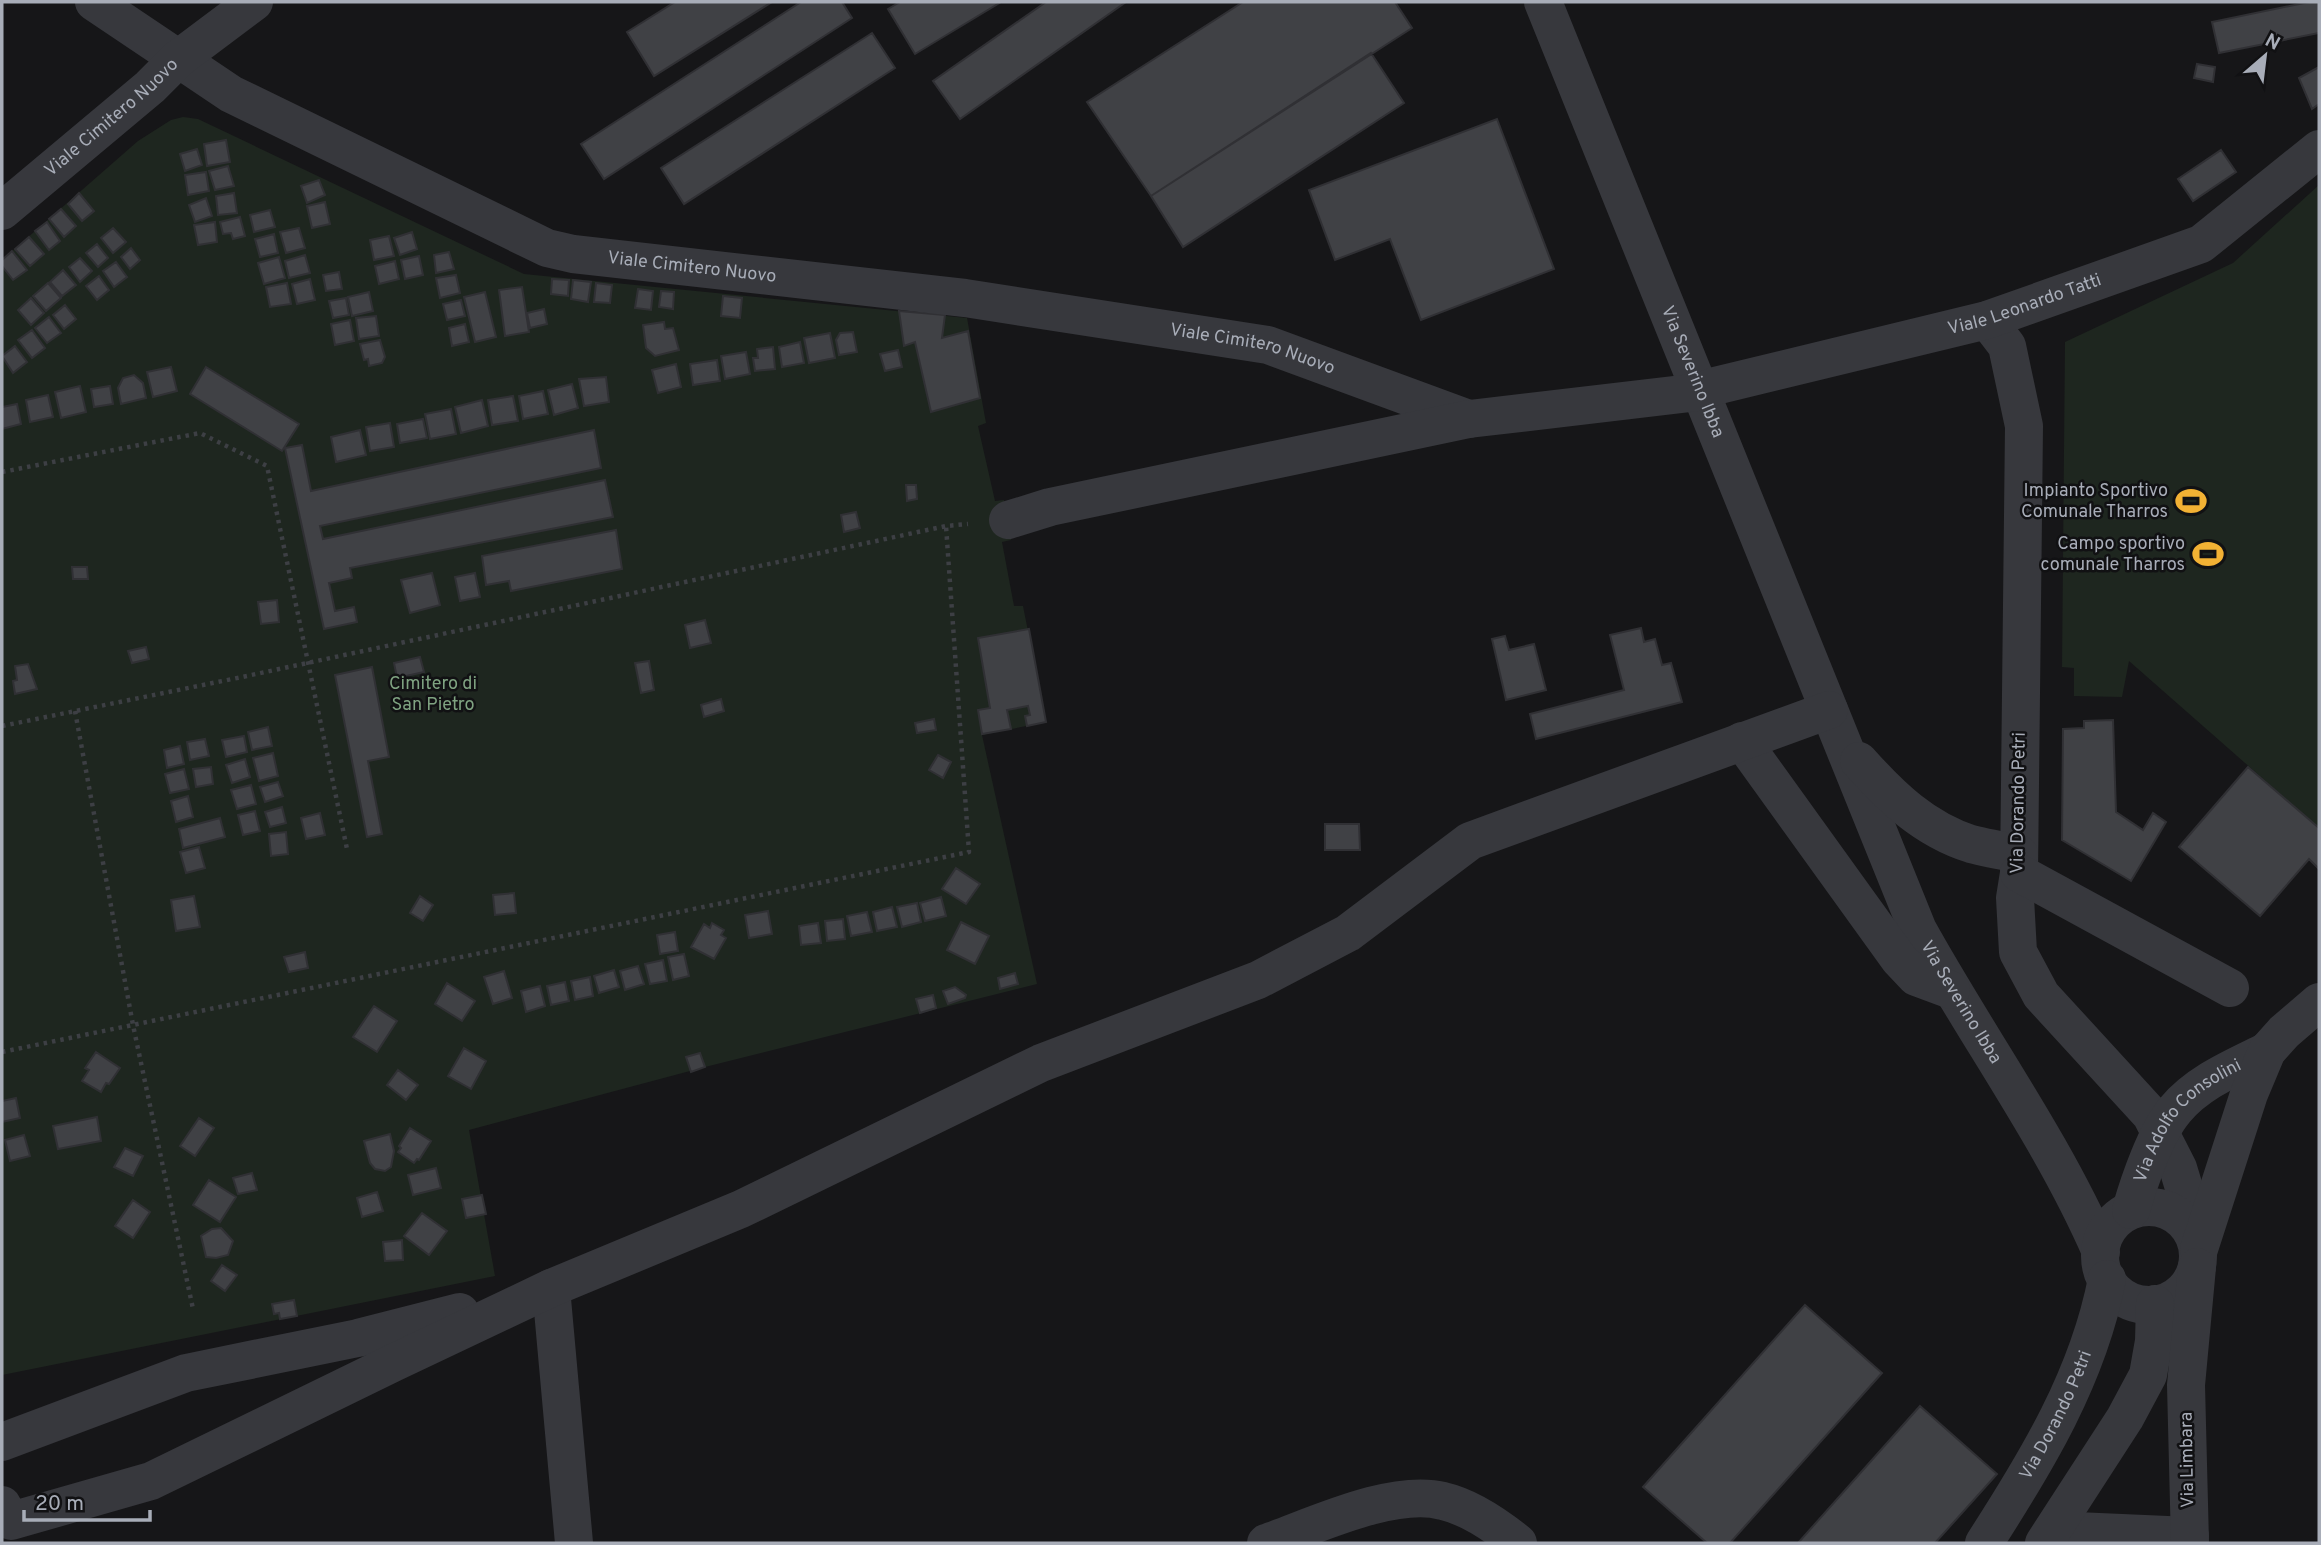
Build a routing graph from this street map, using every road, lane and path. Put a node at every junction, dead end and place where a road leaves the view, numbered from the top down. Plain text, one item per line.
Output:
1 (94, 2) edge
2 (254, 2) edge
3 (1543, 2) edge
4 (178, 59) junction
5 (2319, 149) edge
6 (2, 211) edge
7 (1987, 320) junction
8 (1699, 392) junction
9 (1469, 419) junction
10 (2, 472) edge
11 (1008, 520) joint
12 (946, 526) junction
13 (307, 663) junction
14 (75, 711) junction
15 (2, 726) edge
16 (1835, 726) junction
17 (1742, 741) junction
18 (347, 849) dead end
19 (2019, 863) junction
20 (2230, 988) dead end
21 (1951, 990) junction
22 (2319, 1002) edge
23 (133, 1025) junction
24 (2267, 1051) junction
25 (2, 1052) edge
26 (2160, 1134) junction
27 (2131, 1210) junction
28 (2197, 1252) junction
29 (2104, 1266) junction
30 (551, 1288) junction
31 (2159, 1303) junction
32 (193, 1308) dead end
33 (2186, 1385) junction
34 (2, 1442) edge
35 (2, 1505) edge
36 (2049, 1537) edge
37 (2190, 1540) edge
38 (574, 1543) edge
39 (1266, 1543) edge
40 (1518, 1543) edge
41 (1983, 1543) edge

1 - 4 street
2 - 4 street
3 - 8 street, Via Severino Ibba
4 - 6 street, Viale Cimitero Nuovo
4 - 9 street, Viale Cimitero Nuovo
5 - 7 street, Viale Leonardo Tatti
7 - 8 street, Viale Leonardo Tatti
7 - 19 street, Via Dorando Petri
8 - 9 street, Viale Cimitero Nuovo
8 - 16 street, Via Severino Ibba
9 - 11 street, Viale Cimitero Nuovo
10 - 13 path
11 - 12 path
12 - 13 path
12 - 23 path
13 - 14 path
13 - 18 path
14 - 15 path
14 - 23 path
16 - 17 street
16 - 19 street, Via Severino Ibba
16 - 21 street, Via Severino Ibba
17 - 21 street
17 - 30 street
19 - 20 street, Via Severino Ibba
19 - 26 street, Via Dorando Petri
21 - 29 street, Via Severino Ibba
22 - 24 street, Via Adolfo Consolini
23 - 25 path
23 - 32 path
24 - 26 street, Via Adolfo Consolini
24 - 28 street, Via Adolfo Consolini
26 - 27 street, Via Adolfo Consolini
26 - 28 street, Via Dorando Petri
27 - 28 street
27 - 29 street
28 - 31 street
28 - 33 street, Via Limbara
29 - 31 street
29 - 41 street, Via Dorando Petri
30 - 34 street
30 - 35 street
30 - 38 street
31 - 33 street, Via Limbara
31 - 36 street
33 - 37 street, Via Limbara
36 - 37 street, Via Limbara
39 - 40 street

